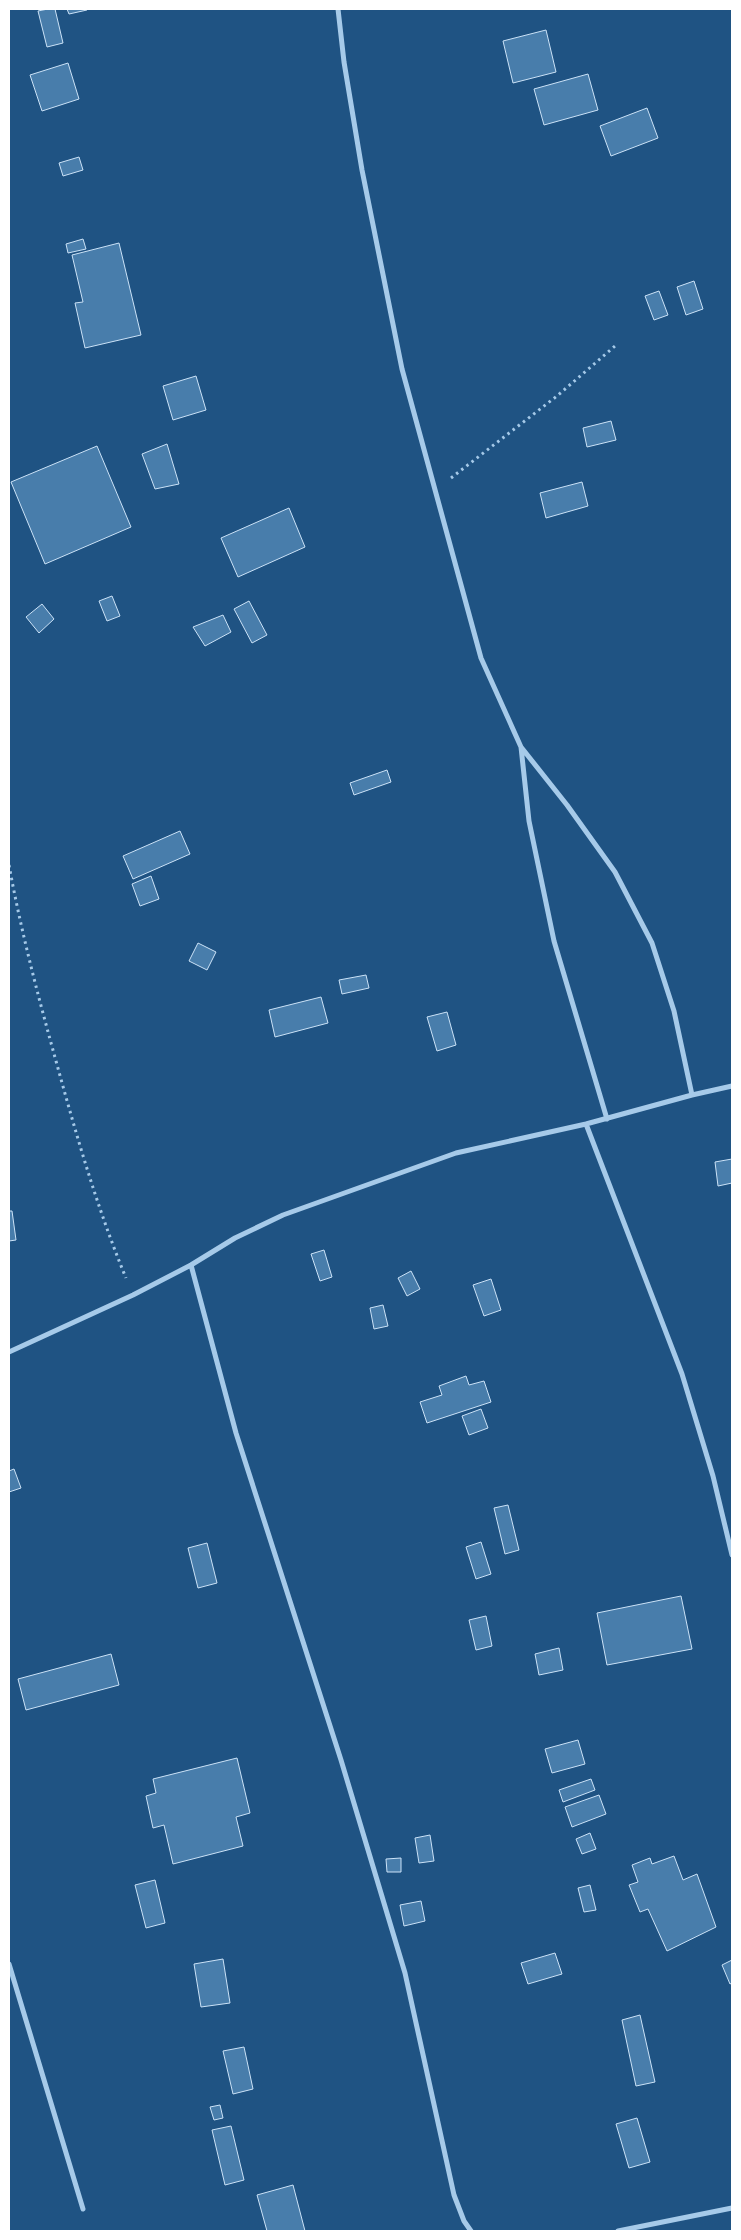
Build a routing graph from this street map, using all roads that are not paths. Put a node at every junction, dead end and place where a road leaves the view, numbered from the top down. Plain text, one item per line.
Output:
1 (338, 9) edge
2 (520, 747) junction
3 (732, 1086) edge
4 (692, 1095) junction
5 (607, 1118) junction
6 (586, 1124) junction
7 (191, 1266) junction
8 (9, 1352) edge
9 (732, 1555) edge
10 (9, 1964) edge
11 (732, 2208) edge
12 (83, 2209) dead end
13 (471, 2231) edge
14 (618, 2231) edge

1 - 2 street
2 - 4 street
2 - 5 street
3 - 4 street
4 - 5 street
5 - 6 street
6 - 7 street
6 - 9 street
7 - 8 street
7 - 13 street
10 - 12 street
11 - 14 street

